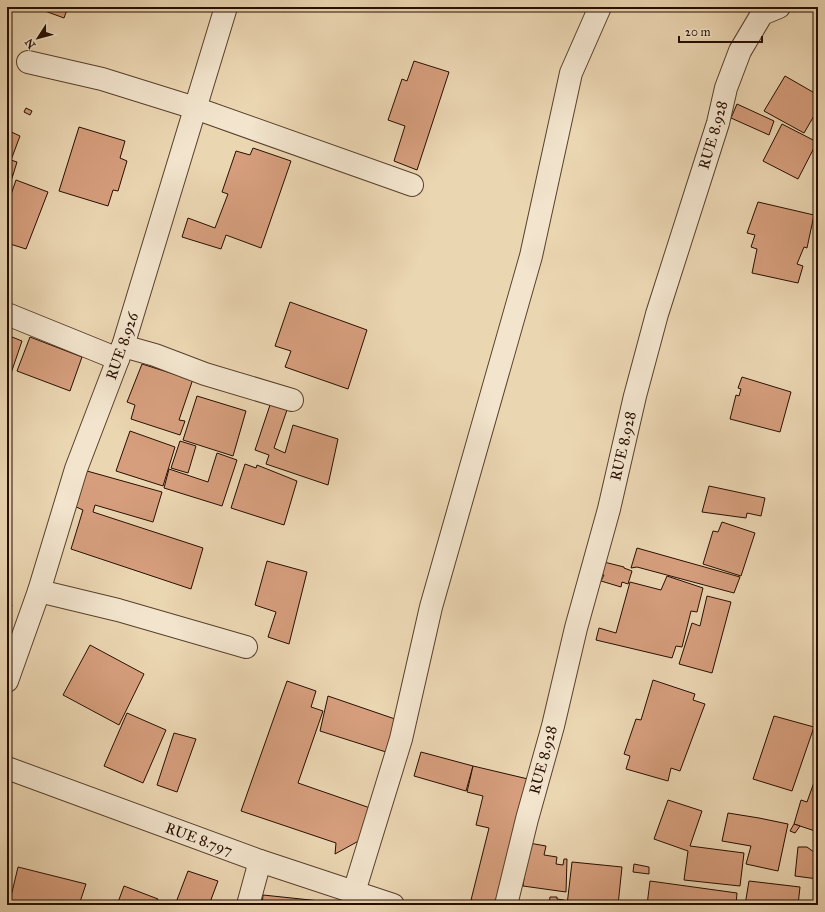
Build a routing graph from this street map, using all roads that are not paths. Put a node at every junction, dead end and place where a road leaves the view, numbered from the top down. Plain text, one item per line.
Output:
1 (226, 7) edge
2 (600, 7) edge
3 (779, 7) edge
4 (28, 62) dead end
5 (196, 108) junction
6 (412, 186) dead end
7 (7, 314) edge
8 (121, 352) junction
9 (292, 400) dead end
10 (39, 591) junction
11 (246, 647) dead end
12 (7, 681) edge
13 (7, 768) edge
14 (260, 861) junction
15 (354, 892) junction
16 (248, 905) edge
17 (393, 905) edge
18 (506, 905) edge

1 - 5 street, RUE 8.926
2 - 15 street
3 - 18 street, RUE 8.928
4 - 5 street
5 - 6 street
5 - 8 street, RUE 8.926
7 - 8 street
8 - 9 street
8 - 10 street, RUE 8.926
10 - 11 street
10 - 12 street, RUE 8.926
13 - 14 street, RUE 8.797
14 - 15 street, RUE 8.797
14 - 16 street
15 - 17 street, RUE 8.797

